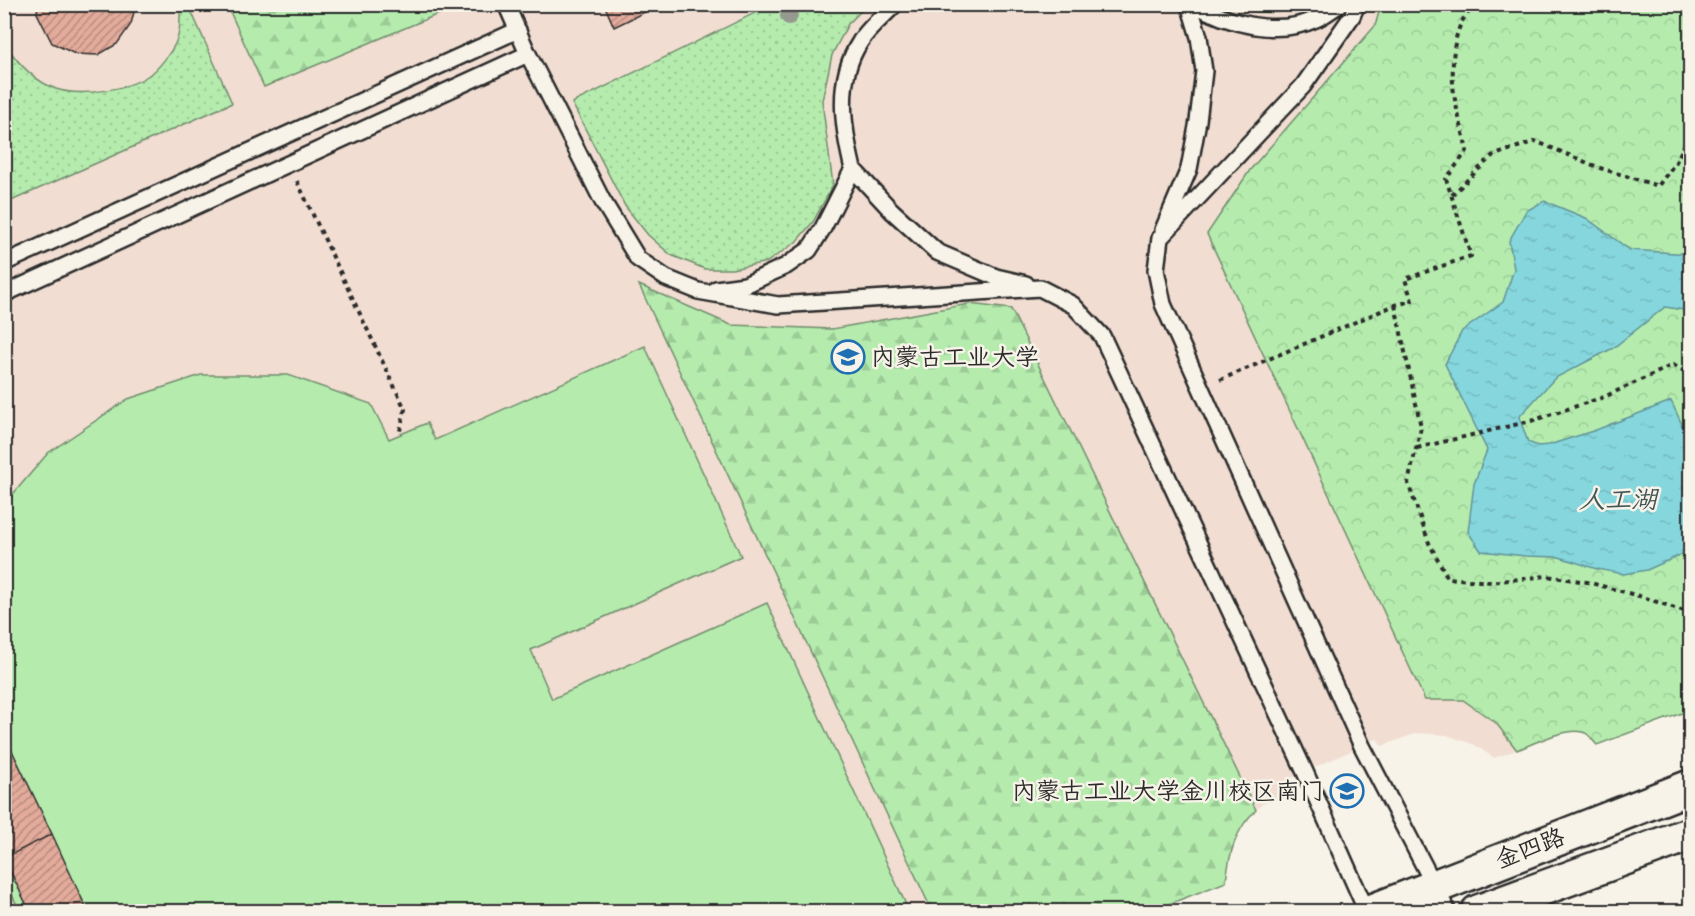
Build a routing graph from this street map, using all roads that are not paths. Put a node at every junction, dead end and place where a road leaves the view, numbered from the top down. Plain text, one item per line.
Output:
1 (506, 4) edge
2 (895, 4) edge
3 (1192, 4) edge
4 (1340, 4) edge
5 (1357, 4) edge
6 (518, 30) junction
7 (528, 54) junction
8 (853, 169) junction
9 (1160, 238) junction
10 (4, 263) edge
11 (1040, 288) junction
12 (698, 291) junction
13 (4, 294) edge
14 (1690, 787) edge
15 (1690, 834) edge
16 (1441, 898) edge
17 (1368, 912) edge
18 (1479, 912) edge

1 - 6 lane
2 - 8 lane
3 - 4 lane
3 - 9 lane
5 - 9 lane
6 - 7 lane
6 - 10 lane
7 - 12 lane
7 - 13 lane
8 - 11 lane
8 - 12 lane
9 - 16 lane
11 - 12 lane
11 - 17 lane
14 - 16 street, 金四路
15 - 18 street, 金四路
16 - 17 street, 金四路

